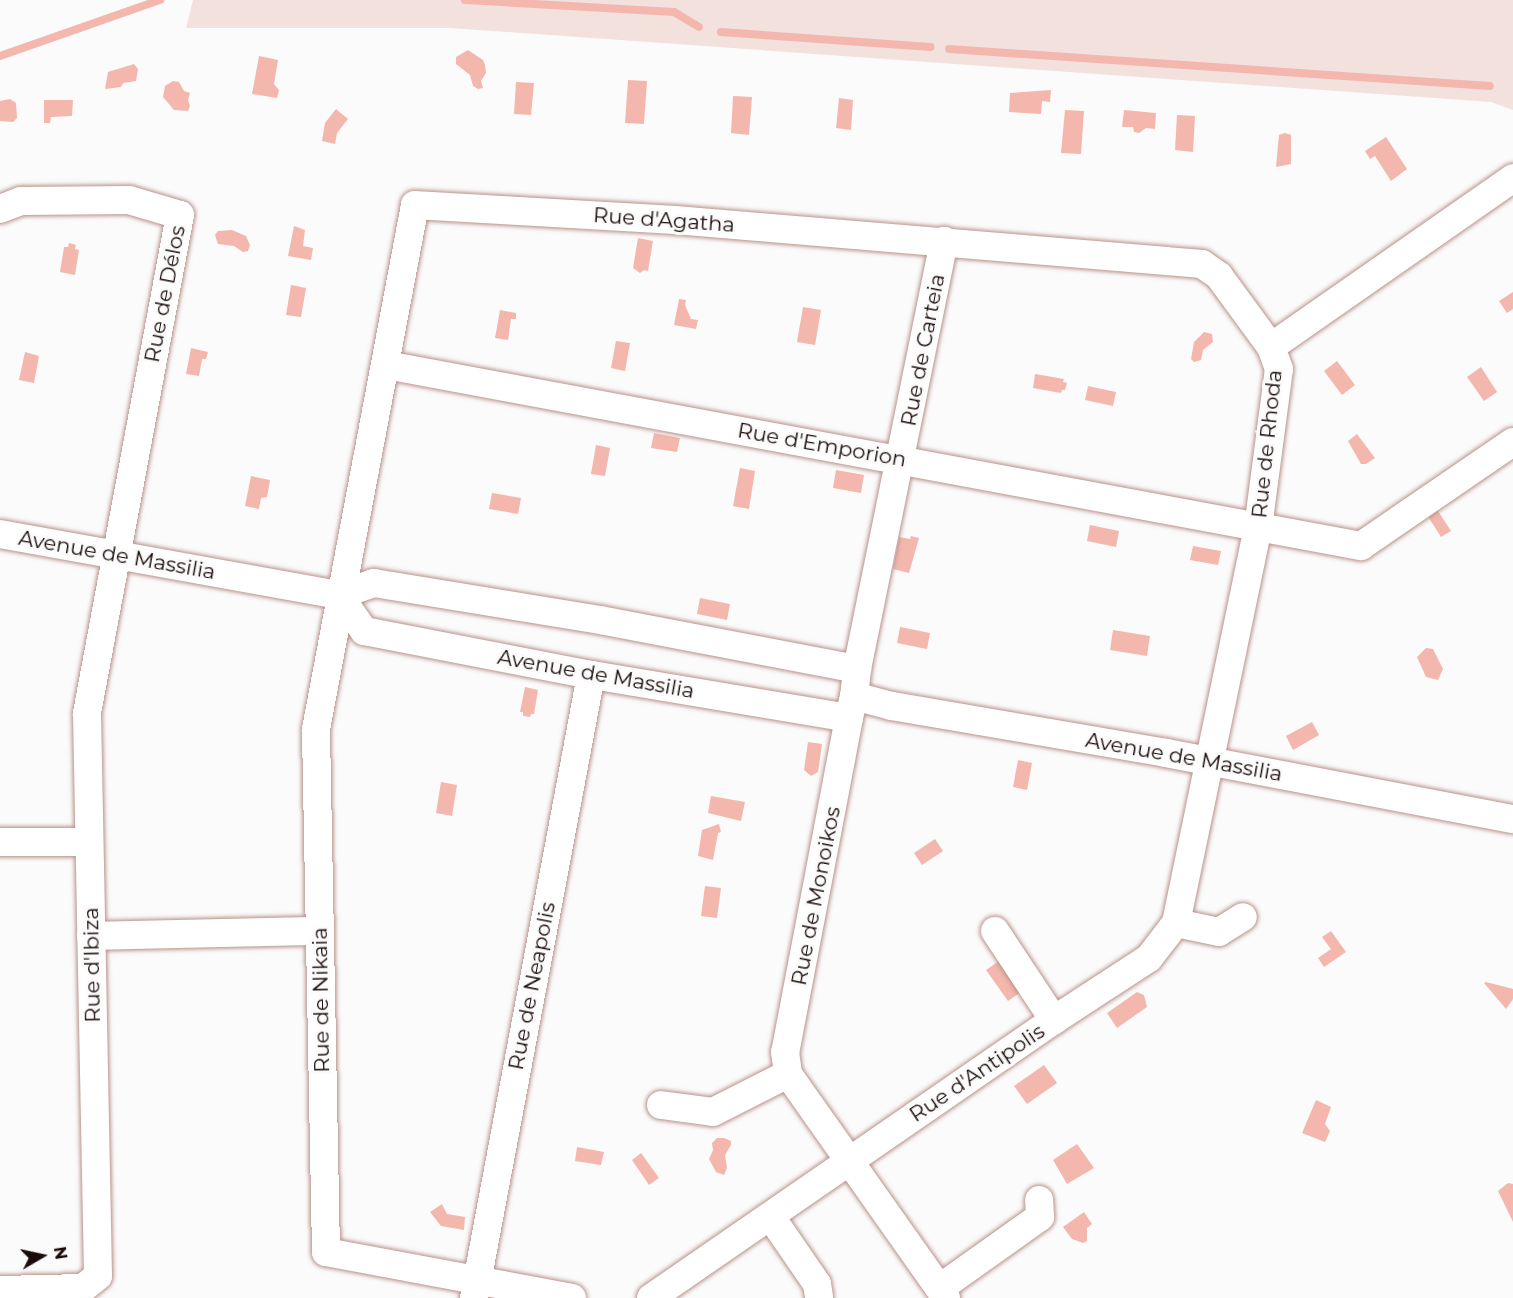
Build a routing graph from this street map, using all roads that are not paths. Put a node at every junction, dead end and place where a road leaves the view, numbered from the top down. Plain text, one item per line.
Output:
1 (1513, 178) edge
2 (0, 209) edge
3 (944, 241) junction
4 (1271, 347) junction
5 (386, 365) junction
6 (1513, 442) edge
7 (902, 459) junction
8 (1258, 528) junction
9 (0, 534) edge
10 (117, 554) junction
11 (339, 596) junction
12 (591, 675) junction
13 (853, 695) junction
14 (1209, 761) junction
15 (1513, 819) edge
16 (0, 842) edge
17 (88, 842) junction
18 (1243, 918) dead end
19 (1176, 922) junction
20 (320, 931) junction
21 (995, 931) dead end
22 (91, 936) junction
23 (1054, 1020) junction
24 (788, 1074) junction
25 (661, 1105) dead end
26 (851, 1159) junction
27 (1039, 1200) dead end
28 (771, 1217) junction
29 (475, 1289) edge
30 (0, 1290) edge
31 (943, 1293) edge
32 (819, 1297) edge
33 (572, 1298) edge
34 (651, 1298) edge

1 - 4 street, Rue de Rhoda
2 - 10 street, Rue de Délos
3 - 4 street, Rue d'Agatha
3 - 5 street, Rue d'Agatha
3 - 7 street, Rue de Carteia
4 - 8 street, Rue de Rhoda
5 - 7 street, Rue d'Emporion
5 - 11 street, Rue d'Agatha
6 - 8 street, Rue d'Emporion
7 - 8 street, Rue d'Emporion
7 - 13 street, Rue de Carteia
8 - 14 street, Rue de Rhoda
9 - 10 street, Avenue de Massilia
10 - 11 street, Avenue de Massilia
10 - 17 street, Rue d'Ibiza
11 - 12 street, Avenue de Massilia
11 - 13 street, Avenue de Massilia
11 - 20 street, Rue de Nikaia
12 - 13 street, Avenue de Massilia
12 - 29 street, Rue de Neapolis
13 - 14 street, Avenue de Massilia
13 - 24 street, Rue de Monoikos
14 - 15 street, Avenue de Massilia
14 - 19 street, Rue d'Antipolis
16 - 17 street
17 - 22 street, Rue d'Ibiza
18 - 19 street
19 - 23 street, Rue d'Antipolis
20 - 22 street
20 - 29 street, Rue de Nikaia
21 - 23 street
22 - 30 street, Rue d'Ibiza
23 - 26 street, Rue d'Antipolis
24 - 25 street
24 - 26 street
26 - 28 street, Rue d'Antipolis
26 - 31 street
27 - 31 street
28 - 32 street
28 - 34 street, Rue d'Antipolis
29 - 33 street

